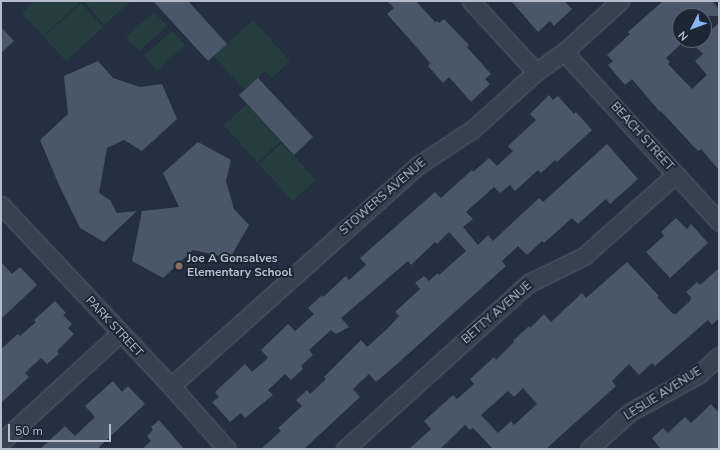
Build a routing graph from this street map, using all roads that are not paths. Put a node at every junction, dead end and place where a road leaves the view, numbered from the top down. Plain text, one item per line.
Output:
1 (471, 1) edge
2 (620, 1) edge
3 (564, 52) junction
4 (536, 72) junction
5 (676, 174) junction
6 (4, 215) edge
7 (719, 222) edge
8 (120, 333) junction
9 (719, 356) edge
10 (171, 386) junction
11 (1, 442) edge
12 (227, 449) edge
13 (345, 449) edge
14 (589, 449) edge

1 - 4 street
2 - 3 street, STOWERS AVENUE
3 - 4 street, STOWERS AVENUE
3 - 5 street, BEACH STREET
4 - 10 street, STOWERS AVENUE
5 - 7 street, BEACH STREET
5 - 13 street, BETTY AVENUE
6 - 8 street, PARK STREET
8 - 10 street, PARK STREET
8 - 11 street
9 - 14 street, LESLIE AVENUE
10 - 12 street, PARK STREET

